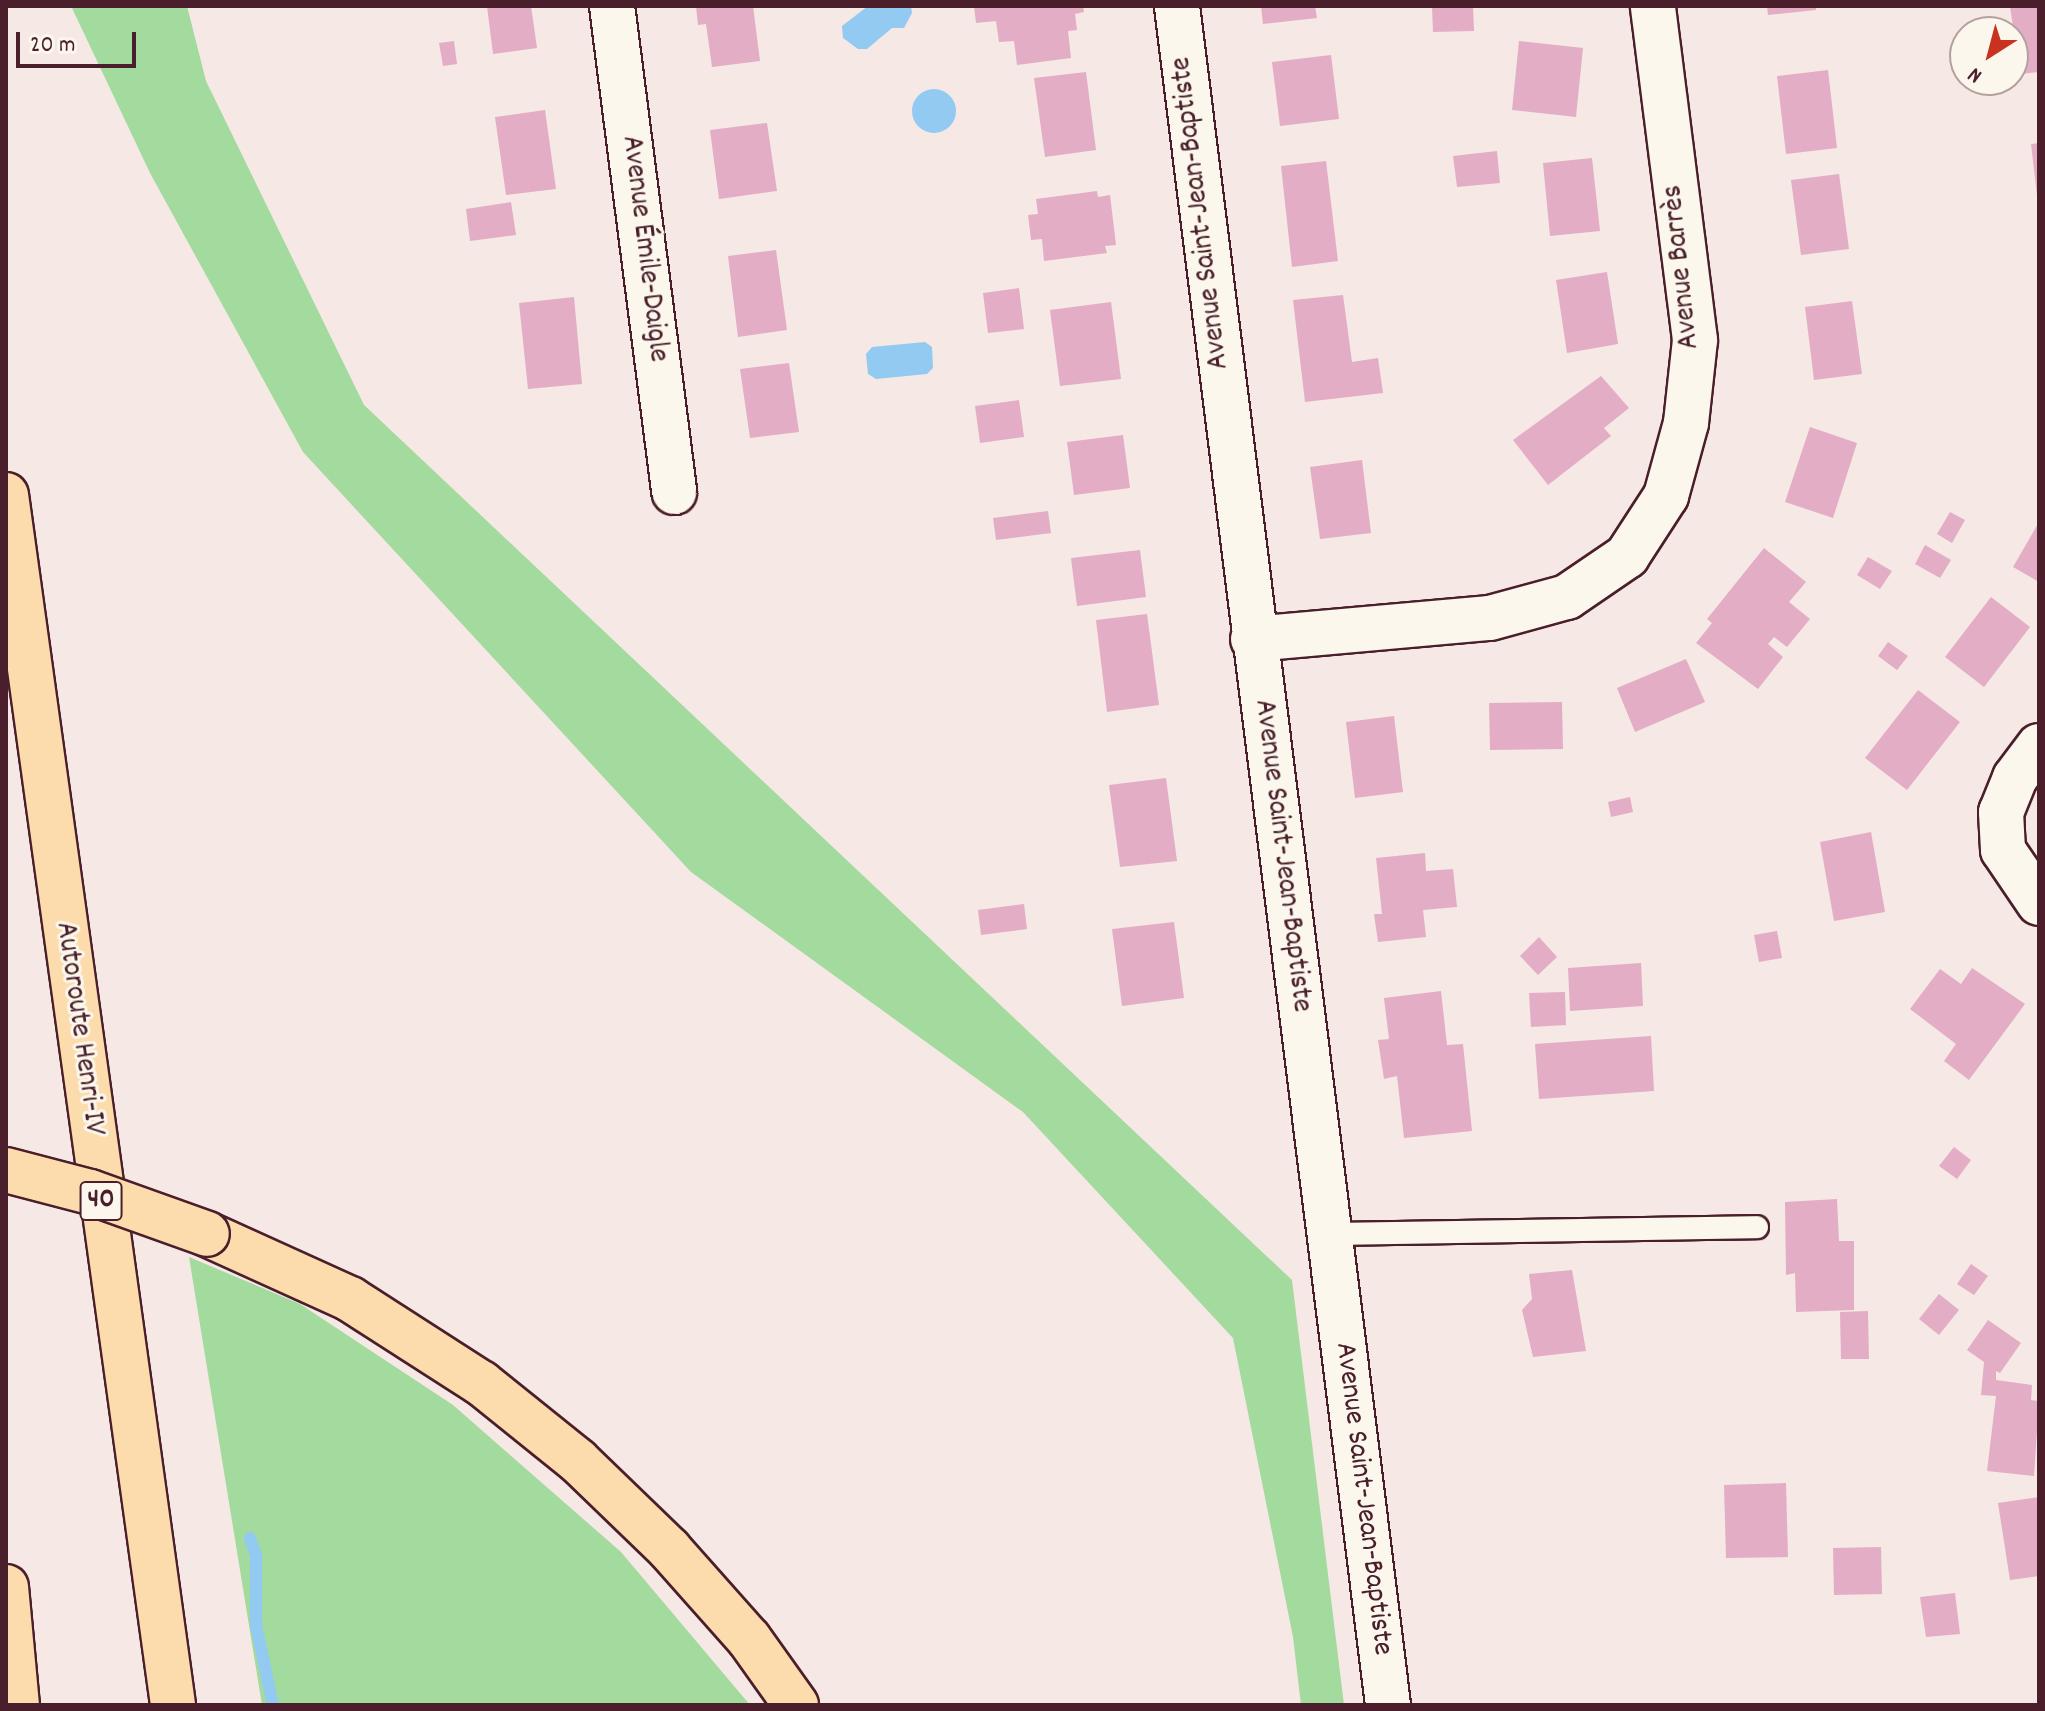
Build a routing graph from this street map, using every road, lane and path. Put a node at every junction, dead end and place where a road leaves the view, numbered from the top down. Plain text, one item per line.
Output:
1 (612, 6) edge
2 (1177, 6) edge
3 (1653, 6) edge
4 (674, 492) dead end
5 (6, 495) edge
6 (1253, 639) junction
7 (2039, 746) edge
8 (2039, 903) edge
9 (6, 1170) edge
10 (1757, 1227) dead end
11 (1328, 1234) junction
12 (6, 1587) edge
13 (163, 1658) junction
14 (17, 1705) edge
15 (167, 1705) edge
16 (173, 1705) edge
17 (796, 1705) edge
18 (1388, 1705) edge

1 - 4 street, Avenue Émile-Daigle
2 - 6 street, Avenue Saint-Jean-Baptiste
3 - 6 street, Avenue Barrès
5 - 13 highway, Autoroute Henri-IV / 40
6 - 11 street, Avenue Saint-Jean-Baptiste
7 - 8 street
9 - 17 highway, bridge
10 - 11 lane
11 - 18 street, Avenue Saint-Jean-Baptiste
12 - 14 highway
13 - 15 highway, 40
13 - 16 highway, Autoroute Henri-IV

